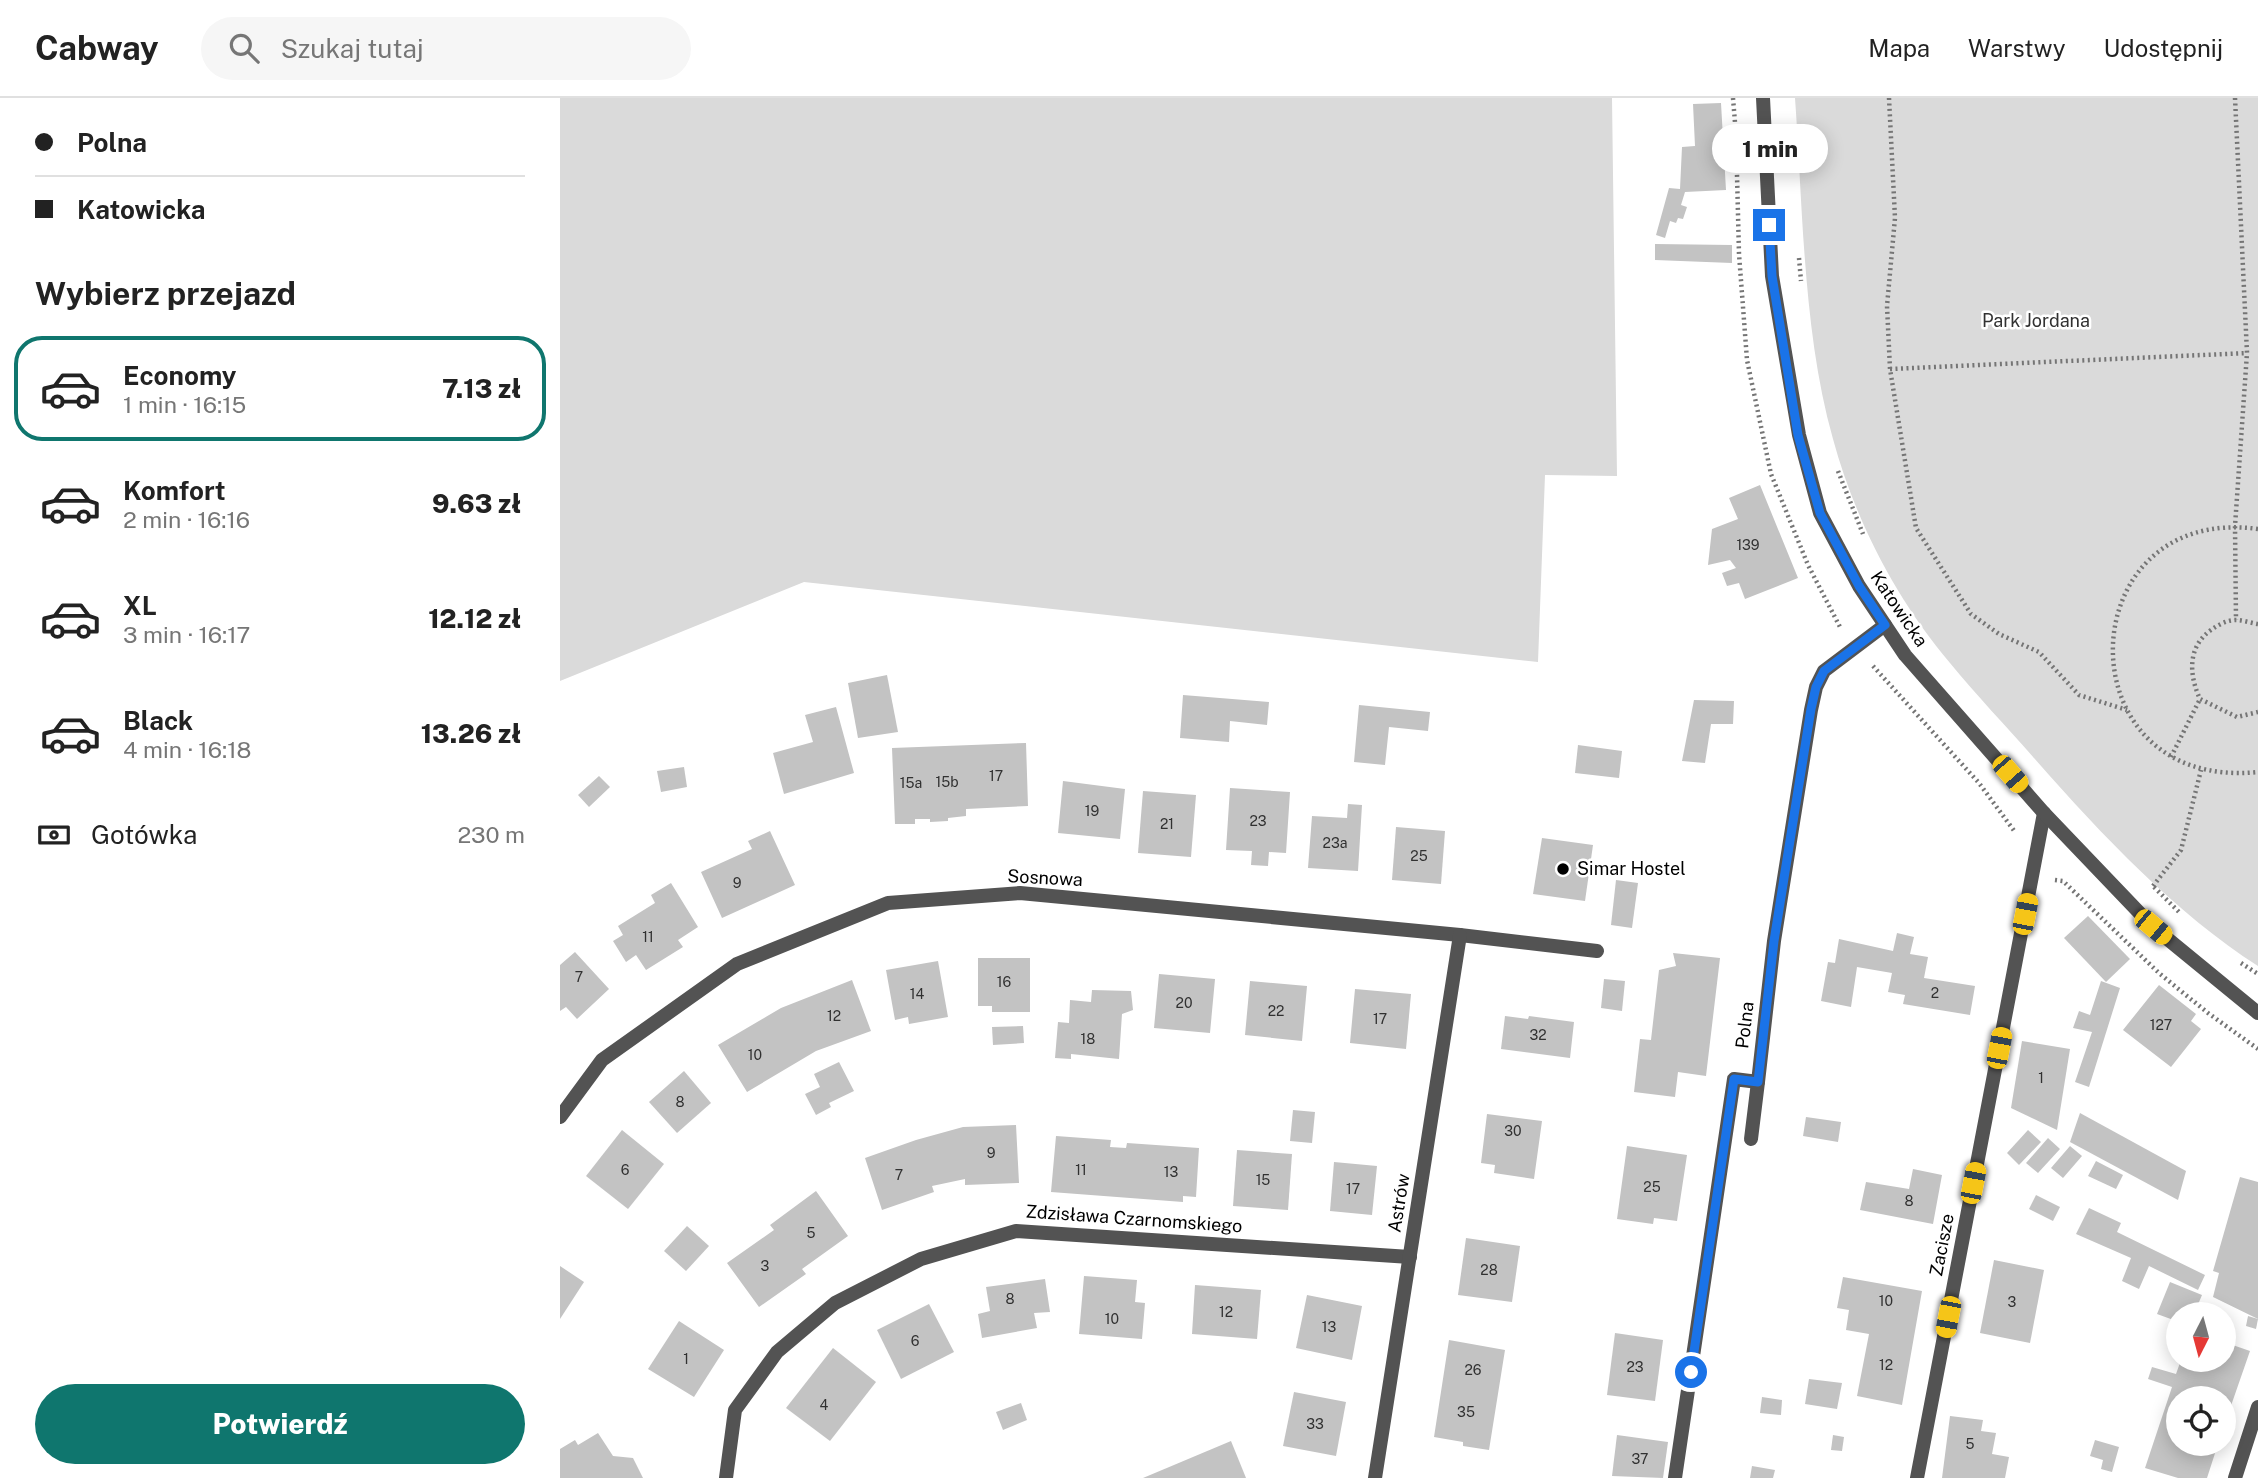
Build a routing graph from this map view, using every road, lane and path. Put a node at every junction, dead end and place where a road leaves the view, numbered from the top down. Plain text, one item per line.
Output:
1 (1763, 98) edge
2 (1889, 98) edge
3 (2235, 98) edge
4 (1799, 250) dead end
5 (1802, 287) dead end
6 (2247, 353) junction
7 (1890, 369) junction
8 (1837, 470) dead end
9 (2235, 526) junction
10 (2258, 529) edge
11 (1868, 543) dead end
12 (2236, 620) junction
13 (2258, 624) edge
14 (1885, 625) junction
15 (2200, 699) junction
16 (2127, 710) junction
17 (2258, 712) edge
18 (2171, 757) junction
19 (2201, 770) junction
20 (2258, 772) edge
21 (2044, 813) junction
22 (2143, 876) dead end
23 (2051, 880) dead end
24 (2153, 886) junction
25 (2185, 917) dead end
26 (1460, 934) junction
27 (1597, 951) dead end
28 (2237, 960) dead end
29 (2258, 974) edge
30 (2258, 1013) edge
31 (2258, 1049) edge
32 (1758, 1082) junction
33 (560, 1117) edge
34 (1751, 1139) dead end
35 (1410, 1257) junction
36 (2258, 1407) edge
37 (726, 1478) edge
38 (1374, 1478) edge
39 (1675, 1478) edge
40 (1917, 1478) edge
41 (2235, 1478) edge

1 - 14 street, Katowicka
2 - 7 path
3 - 6 path
4 - 5 path
6 - 7 path
6 - 9 path
7 - 16 path
8 - 11 path
9 - 10 path
9 - 12 path
9 - 16 path
12 - 13 path
12 - 15 path
14 - 21 street, Katowicka
14 - 32 street, Polna
15 - 17 path
15 - 18 path
16 - 18 path
18 - 19 path
19 - 20 path
19 - 24 path
21 - 30 street, Katowicka
21 - 40 street, Zacisze
22 - 24 path
23 - 31 path
24 - 25 path
26 - 27 street, Sosnowa
26 - 33 street, Sosnowa
26 - 35 street, Astrów
28 - 29 path
32 - 34 street, Polna
32 - 39 street
35 - 37 street, Zdzisława Czarnomskiego
35 - 38 street, Astrów
36 - 41 street

